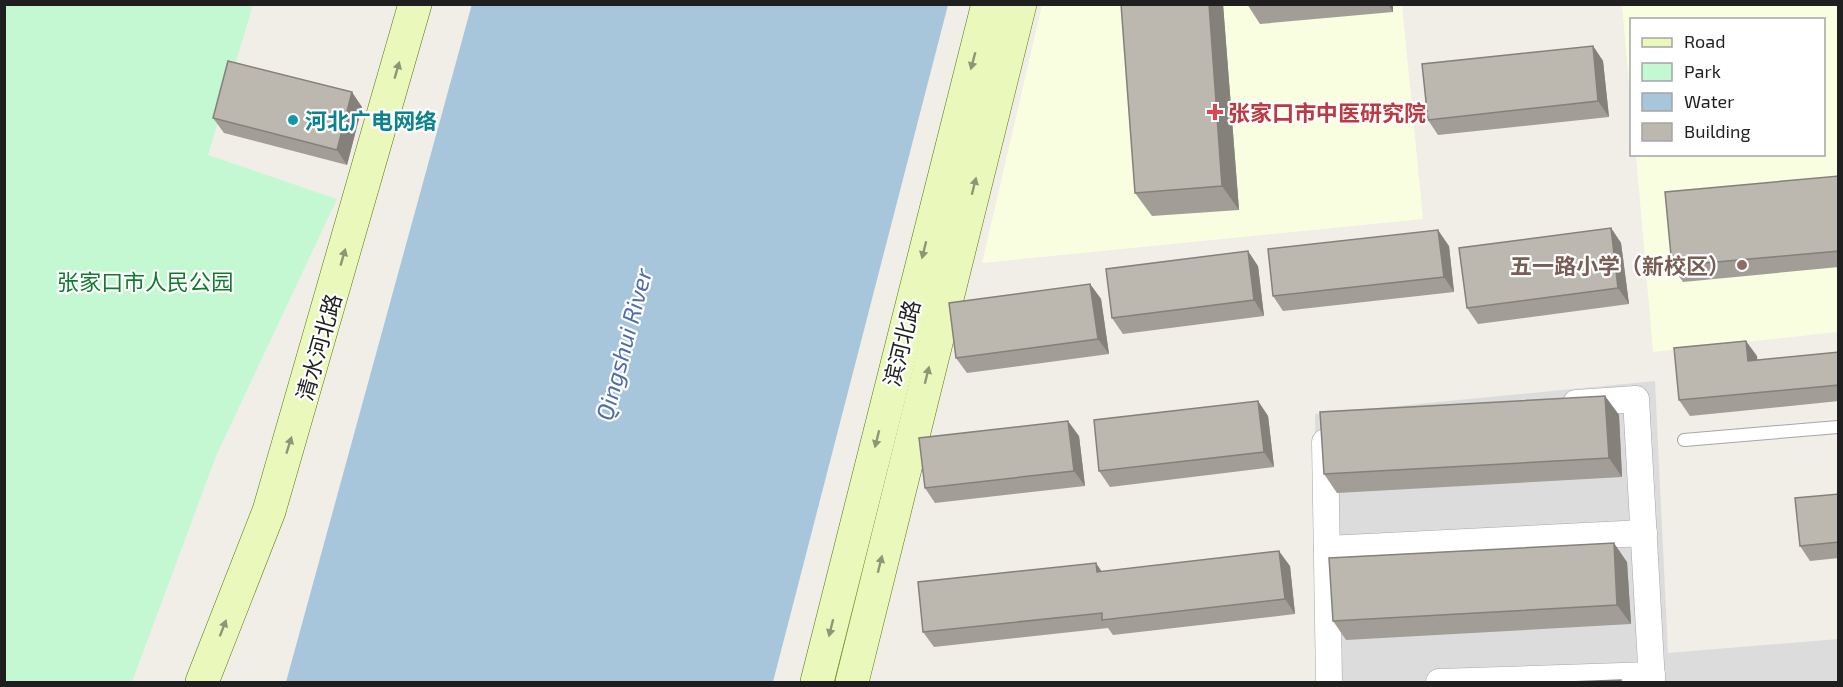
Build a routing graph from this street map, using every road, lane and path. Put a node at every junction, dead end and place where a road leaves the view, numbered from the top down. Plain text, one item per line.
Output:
1 (415, 4) edge
2 (988, 4) edge
3 (1020, 4) edge
4 (1555, 405) edge
5 (1336, 423) edge
6 (1839, 427) edge
7 (1684, 440) dead end
8 (1644, 533) junction
9 (1327, 549) junction
10 (1652, 679) edge
11 (202, 682) edge
12 (817, 682) edge
13 (852, 682) edge
14 (1329, 682) edge
15 (1439, 682) edge

11 -> 1 main road, 清水河北路
2 -> 12 main road, 滨河北路
13 -> 3 main road, 滨河北路
4 - 8 street
5 - 9 street
6 - 7 lane
8 - 9 street
8 - 10 street
9 - 14 street
10 - 15 street

